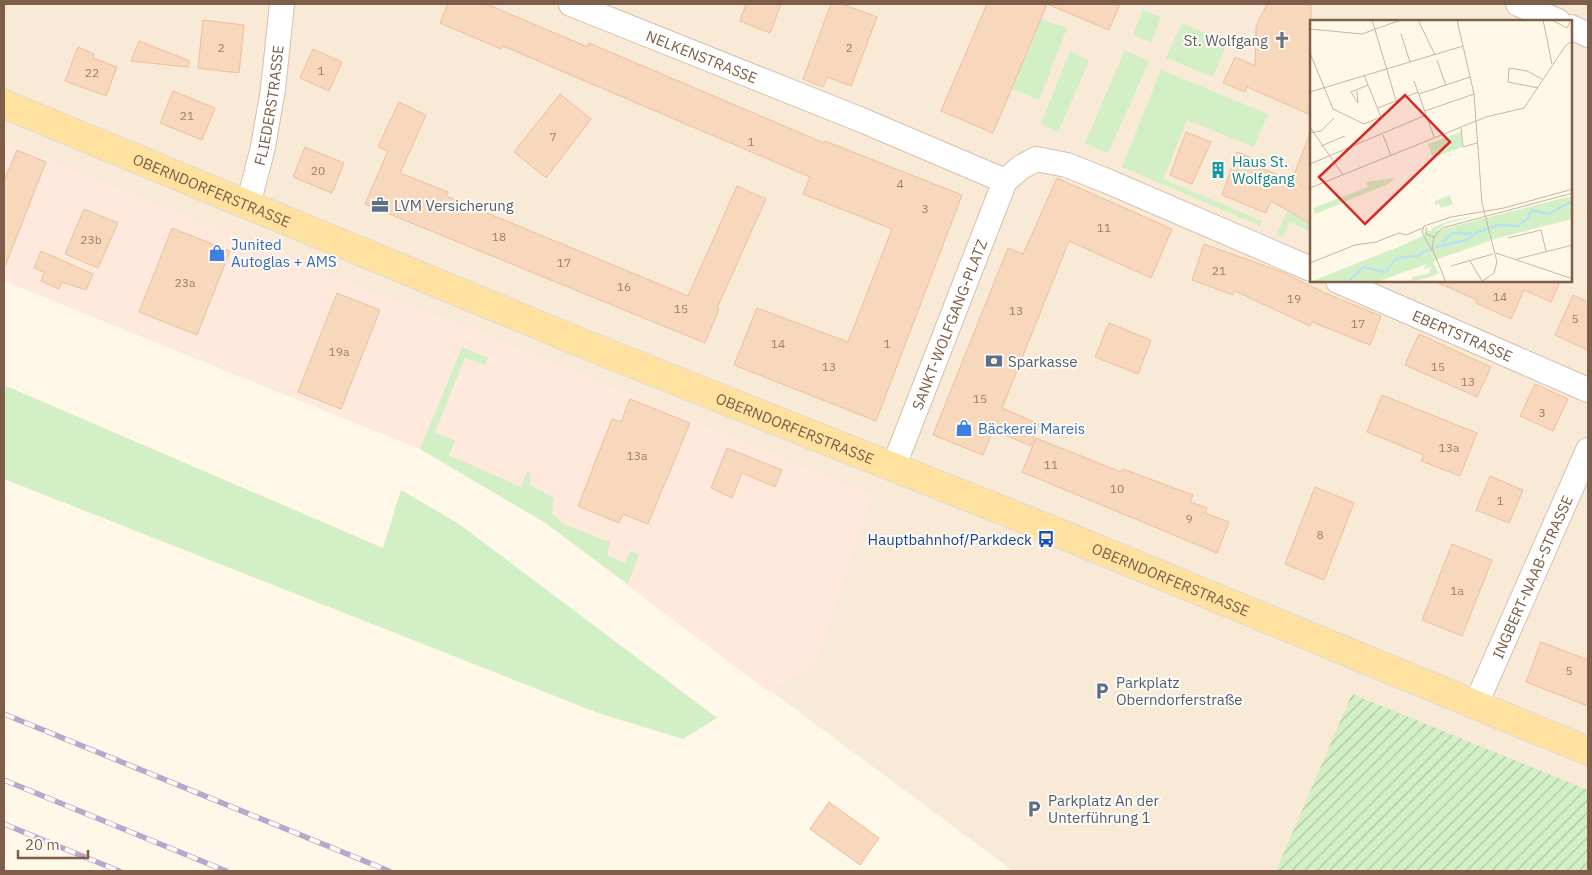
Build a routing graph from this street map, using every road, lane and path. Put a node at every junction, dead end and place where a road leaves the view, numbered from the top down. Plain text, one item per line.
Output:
1 (282, 4) edge
2 (571, 4) edge
3 (1518, 4) edge
4 (1556, 20) edge
5 (1572, 27) edge
6 (1588, 35) edge
7 (4, 104) edge
8 (1005, 181) junction
9 (248, 205) junction
10 (1310, 269) edge
11 (1340, 282) edge
12 (1588, 390) edge
13 (1588, 450) edge
14 (893, 468) junction
15 (1476, 704) junction
16 (1588, 751) edge

1 - 9 street, FLIEDERSTRASSE
2 - 8 street, NELKENSTRASSE
3 - 4 street
5 - 6 street
7 - 9 main road, OBERNDORFERSTRASSE
8 - 10 street
8 - 14 street, SANKT-WOLFGANG-PLATZ
9 - 14 main road, OBERNDORFERSTRASSE
11 - 12 street, EBERTSTRASSE
13 - 15 street, INGBERT-NAAB-STRASSE
14 - 15 main road, OBERNDORFERSTRASSE
15 - 16 main road, OBERNDORFERSTRASSE

